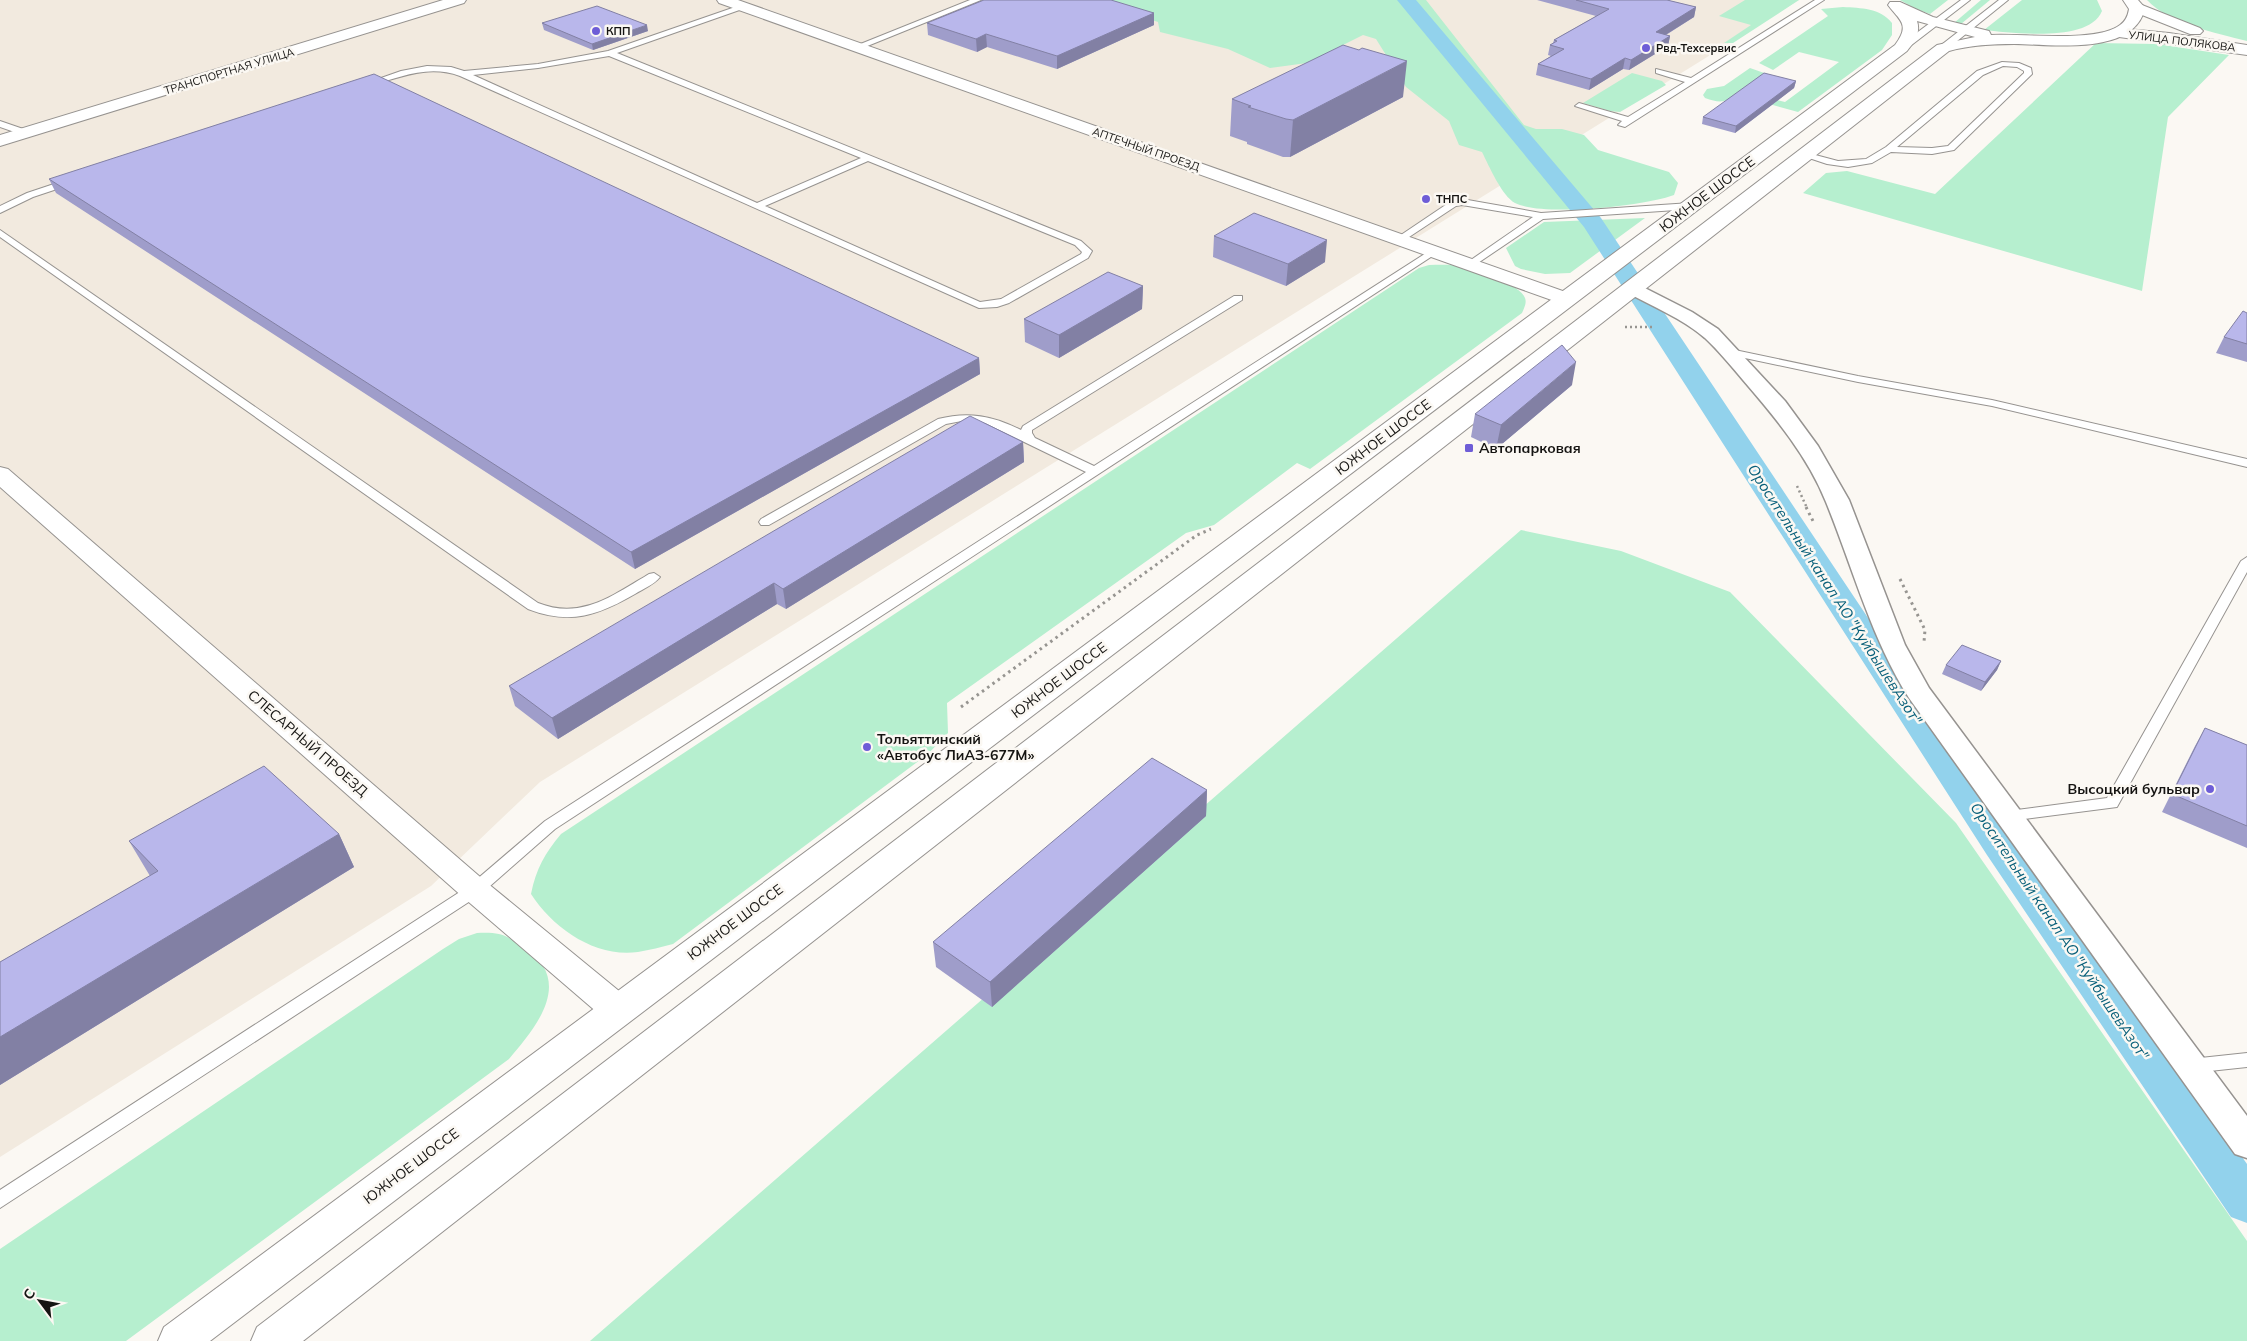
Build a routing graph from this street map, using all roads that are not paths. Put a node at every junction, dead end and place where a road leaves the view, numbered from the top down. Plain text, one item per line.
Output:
1 (459, 0) edge
2 (724, 0) edge
3 (977, 0) edge
4 (1820, 0) edge
5 (1966, 0) edge
6 (2004, 0) edge
7 (1893, 4) edge
8 (2134, 4) edge
9 (744, 7) junction
10 (1966, 30) junction
11 (2117, 33) junction
12 (1939, 35) junction
13 (2015, 39) junction
14 (857, 47) junction
15 (1901, 48) junction
16 (2247, 48) edge
17 (610, 53) junction
18 (1659, 71) dead end
19 (463, 74) junction
20 (1692, 81) junction
21 (360, 87) edge
22 (1579, 106) dead end
23 (0, 124) edge
24 (26, 134) junction
25 (0, 142) edge
26 (1889, 149) junction
27 (1804, 155) junction
28 (868, 158) junction
29 (78, 180) edge
30 (757, 206) junction
31 (1691, 206) junction
32 (0, 210) edge
33 (1541, 216) junction
34 (0, 233) edge
35 (1400, 239) junction
36 (1434, 250) junction
37 (1472, 264) junction
38 (1633, 288) junction
39 (1238, 298) dead end
40 (1568, 299) junction
41 (1730, 352) junction
42 (1031, 440) junction
43 (2247, 463) edge
44 (1094, 471) junction
45 (0, 474) edge
46 (765, 522) dead end
47 (2247, 561) edge
48 (654, 577) dead end
49 (2009, 816) junction
50 (475, 890) junction
51 (618, 1010) junction
52 (2247, 1060) edge
53 (2191, 1066) junction
54 (2247, 1143) edge
55 (0, 1200) edge
56 (178, 1341) edge
57 (271, 1341) edge

1 - 24 main road, ТРАНСПОРТНАЯ УЛИЦА
2 - 9 main road, АПТЕЧНЫЙ ПРОЕЗД
3 - 14 lane
4 - 20 lane
5 - 12 lane
6 - 10 lane
7 - 12 main road, ЮЖНОЕ ШОССЕ
7 - 15 main road, ЮЖНОЕ ШОССЕ
8 - 11 main road
8 - 16 main road, УЛИЦА ПОЛЯКОВА
9 - 14 main road, АПТЕЧНЫЙ ПРОЕЗД
9 - 17 lane
10 - 12 main road, ЮЖНОЕ ШОССЕ
10 - 12 lane
10 - 13 main road, ЮЖНОЕ ШОССЕ
11 - 13 main road, ЮЖНОЕ ШОССЕ
11 - 16 main road, УЛИЦА ПОЛЯКОВА
12 - 13 main road, ЮЖНОЕ ШОССЕ
12 - 15 lane
12 - 27 main road, ЮЖНОЕ ШОССЕ
14 - 35 main road, АПТЕЧНЫЙ ПРОЕЗД
15 - 31 main road, ЮЖНОЕ ШОССЕ
17 - 19 lane
17 - 28 lane
18 - 20 lane
19 - 21 lane
19 - 30 lane
20 - 22 lane
23 - 24 lane
24 - 25 main road, ТРАНСПОРТНАЯ УЛИЦА
26 - 26 lane
26 - 27 lane
27 - 38 main road, ЮЖНОЕ ШОССЕ
28 - 30 lane
28 - 30 lane
29 - 32 lane
31 - 33 lane
31 - 40 main road, ЮЖНОЕ ШОССЕ
33 - 35 lane
33 - 37 lane
34 - 48 lane
35 - 36 main road, АПТЕЧНЫЙ ПРОЕЗД
36 - 37 main road, АПТЕЧНЫЙ ПРОЕЗД
36 - 44 lane
37 - 40 main road, АПТЕЧНЫЙ ПРОЕЗД
38 - 41 street
38 - 57 main road, ЮЖНОЕ ШОССЕ
39 - 42 lane
40 - 51 main road, ЮЖНОЕ ШОССЕ
41 - 43 lane
41 - 49 street
42 - 44 lane
42 - 46 lane
44 - 50 lane
45 - 50 main road, СЛЕСАРНЫЙ ПРОЕЗД
47 - 49 lane
49 - 53 street
50 - 51 main road, СЛЕСАРНЫЙ ПРОЕЗД
50 - 55 lane
51 - 56 main road, ЮЖНОЕ ШОССЕ
52 - 53 lane
53 - 54 street

